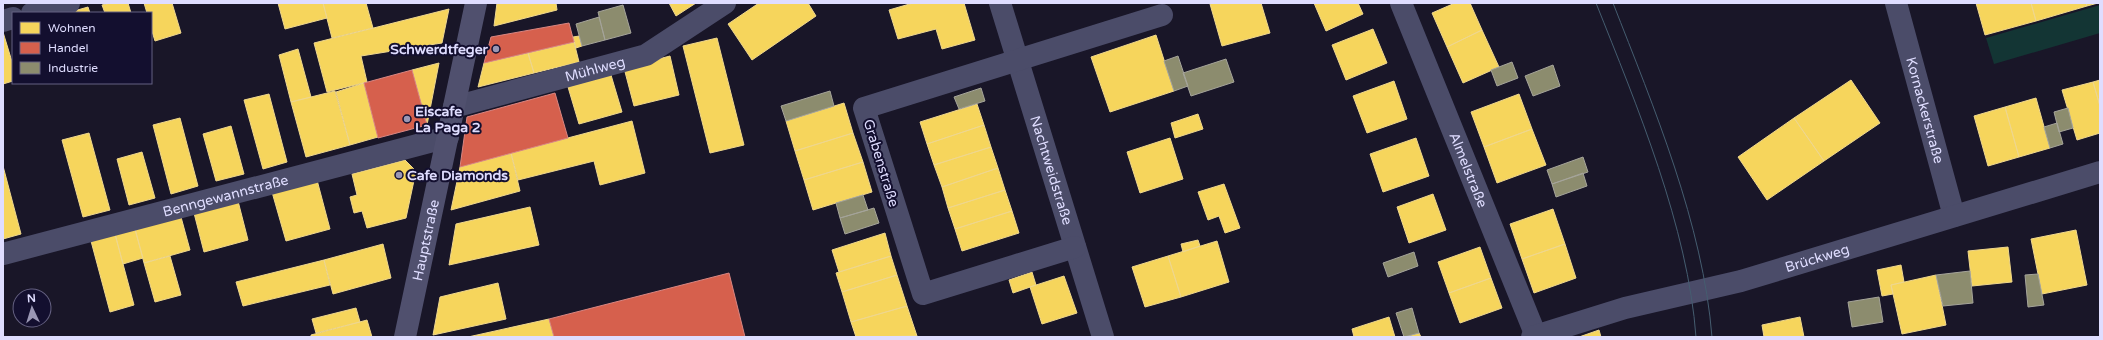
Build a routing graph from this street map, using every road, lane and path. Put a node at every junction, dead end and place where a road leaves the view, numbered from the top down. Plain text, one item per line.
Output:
1 (69, 3) edge
2 (476, 3) edge
3 (725, 3) edge
4 (1000, 3) edge
5 (1401, 3) edge
6 (1896, 3) edge
7 (36, 12) edge
8 (1162, 15) dead end
9 (1018, 60) junction
10 (454, 107) junction
11 (448, 137) junction
12 (2100, 172) edge
13 (1954, 216) junction
14 (1075, 247) junction
15 (3, 254) edge
16 (1534, 336) edge
17 (405, 337) edge
18 (1103, 337) edge

1 - 7 street
2 - 10 main road, Hauptstraße
3 - 10 street, Mühlweg
4 - 9 street, Nachtweidstraße
5 - 16 street, Almelstraße
6 - 13 street, Kornackerstraße
8 - 9 street, Grabenstraße
9 - 14 street, Nachtweidstraße
9 - 14 street, Grabenstraße
10 - 11 main road, Hauptstraße
11 - 15 street, Benngewannstraße
11 - 17 main road, Hauptstraße
12 - 13 street, Brückweg
13 - 16 street, Brückweg
14 - 18 street, Nachtweidstraße

